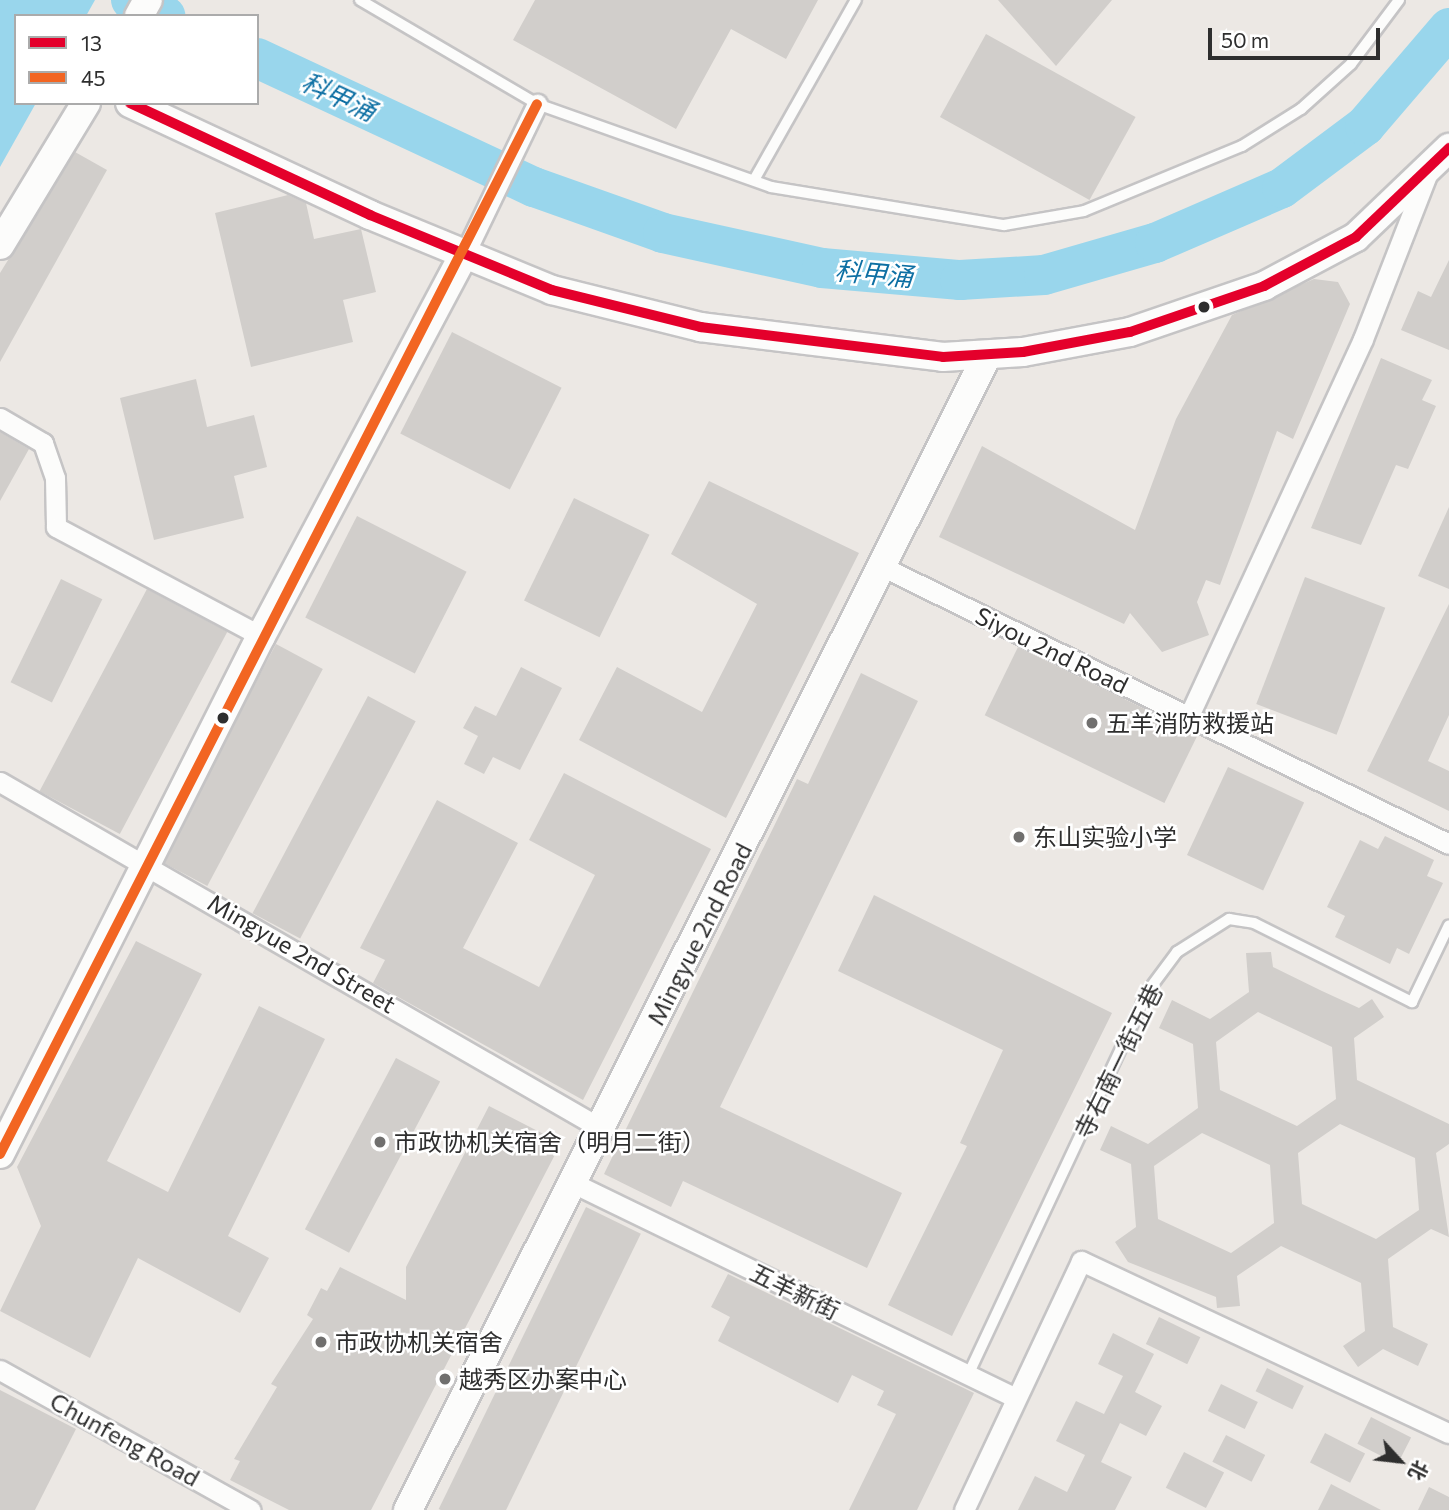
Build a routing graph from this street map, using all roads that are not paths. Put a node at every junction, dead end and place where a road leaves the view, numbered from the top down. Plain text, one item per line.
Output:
1 (360, 0) edge
2 (856, 0) edge
3 (1399, 0) edge
4 (537, 104) junction
5 (85, 105) edge
6 (134, 105) edge
7 (1449, 148) edge
8 (1427, 175) junction
9 (754, 180) junction
10 (0, 244) edge
11 (464, 255) junction
12 (987, 356) junction
13 (0, 418) edge
14 (881, 566) junction
15 (261, 636) junction
16 (1188, 718) junction
17 (0, 782) edge
18 (1449, 844) edge
19 (145, 861) junction
20 (1449, 925) edge
21 (602, 1129) junction
22 (0, 1154) edge
23 (573, 1183) junction
24 (0, 1370) edge
25 (968, 1375) junction
26 (1016, 1398) junction
27 (1449, 1433) edge
28 (250, 1510) edge
29 (408, 1510) edge
30 (964, 1510) edge

1 - 4 lane
2 - 9 lane
3 - 9 lane
4 - 9 lane
4 - 11 street
5 - 10 street
6 - 11 street
7 - 8 street
8 - 12 street
8 - 16 street
11 - 12 street
11 - 15 street
12 - 14 street, Mingyue 2nd Road
13 - 15 street
14 - 16 street, Siyou 2nd Road
14 - 21 street, Mingyue 2nd Road
15 - 19 street
16 - 18 street, Siyou 2nd Road
17 - 19 street, Mingyue 2nd Street
19 - 21 street, Mingyue 2nd Street
19 - 22 street
20 - 25 lane, 寺右南一街五巷
21 - 23 street, Mingyue 2nd Road
23 - 25 street, 五羊新街
23 - 29 street, Mingyue 2nd Road
24 - 28 street, Chunfeng Road
25 - 26 street, 五羊新街
26 - 27 street
26 - 30 street

